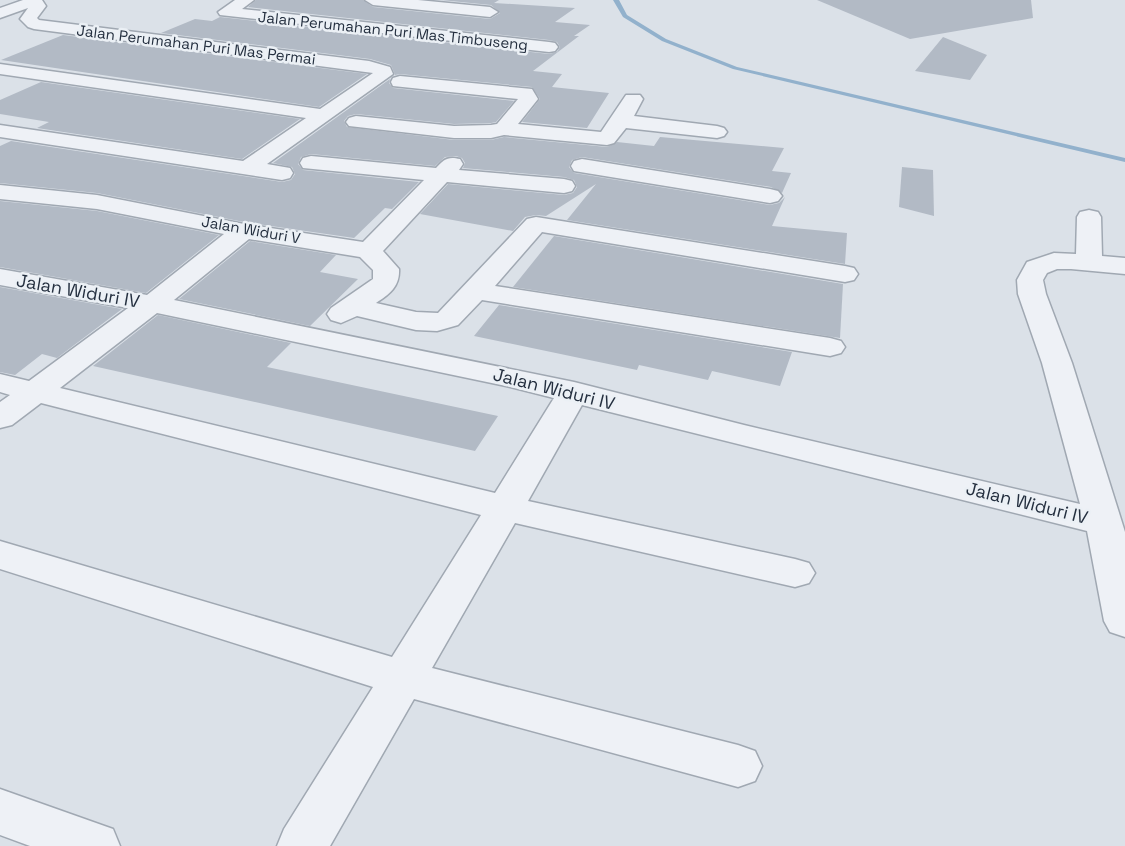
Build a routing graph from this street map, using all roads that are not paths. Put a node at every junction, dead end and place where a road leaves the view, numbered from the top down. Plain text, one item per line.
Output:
1 (29, 0) edge
2 (36, 0) edge
3 (246, 0) edge
4 (374, 0) edge
5 (507, 0) edge
6 (490, 12) junction
7 (0, 13) edge
8 (453, 37) junction
9 (549, 47) dead end
10 (0, 69) edge
11 (392, 77) junction
12 (633, 99) dead end
13 (323, 115) junction
14 (621, 121) junction
15 (356, 122) dead end
16 (504, 129) junction
17 (478, 132) junction
18 (717, 132) dead end
19 (3, 134) edge
20 (607, 139) junction
21 (312, 162) dead end
22 (582, 166) junction
23 (248, 167) junction
24 (282, 173) dead end
25 (442, 175) junction
26 (564, 186) junction
27 (0, 192) edge
28 (770, 196) dead end
29 (1089, 217) dead end
30 (536, 224) junction
31 (244, 231) junction
32 (369, 251) junction
33 (1089, 262) junction
34 (1125, 266) edge
35 (845, 274) dead end
36 (0, 277) edge
37 (476, 291) junction
38 (152, 304) junction
39 (352, 306) junction
40 (307, 337) junction
41 (830, 347) dead end
42 (16, 388) edge
43 (574, 392) junction
44 (0, 418) edge
45 (504, 508) junction
46 (1104, 522) junction
47 (0, 555) edge
48 (795, 573) dead end
49 (1125, 621) edge
50 (402, 678) junction
51 (738, 766) dead end
52 (0, 812) edge
53 (95, 846) edge
54 (302, 846) edge

1 - 2 street
2 - 7 street
2 - 11 street, Jalan Perumahan Puri Mas Permai
3 - 8 street, Jalan Perumahan Puri Mas Timbuseng
4 - 6 street, Jalan Perumahan Puri Mas Timbuseng
5 - 6 street
6 - 8 street
8 - 9 street, Jalan Perumahan Puri Mas Timbuseng
10 - 13 street
11 - 13 street
11 - 16 street
12 - 14 street
13 - 23 street
14 - 18 street
14 - 20 street
15 - 17 street
16 - 17 street
16 - 20 street
17 - 25 street
19 - 23 street
20 - 22 street
21 - 25 street
22 - 26 street
22 - 28 street
23 - 24 street
25 - 26 street
25 - 32 street
26 - 30 street
27 - 31 street, Jalan Widuri V
29 - 33 street
30 - 35 street
30 - 37 street
31 - 32 street, Jalan Widuri V
31 - 38 street
32 - 39 street
33 - 34 street
33 - 46 street
36 - 38 street, Jalan Widuri IV
37 - 39 street
37 - 41 street
38 - 40 street, Jalan Widuri IV
38 - 42 street
39 - 40 street
40 - 43 street, Jalan Widuri IV
42 - 44 street
42 - 45 street
43 - 45 street
43 - 46 street, Jalan Widuri IV
45 - 48 street
45 - 50 street
46 - 49 street
47 - 50 street
50 - 51 street
50 - 54 street
52 - 53 street

